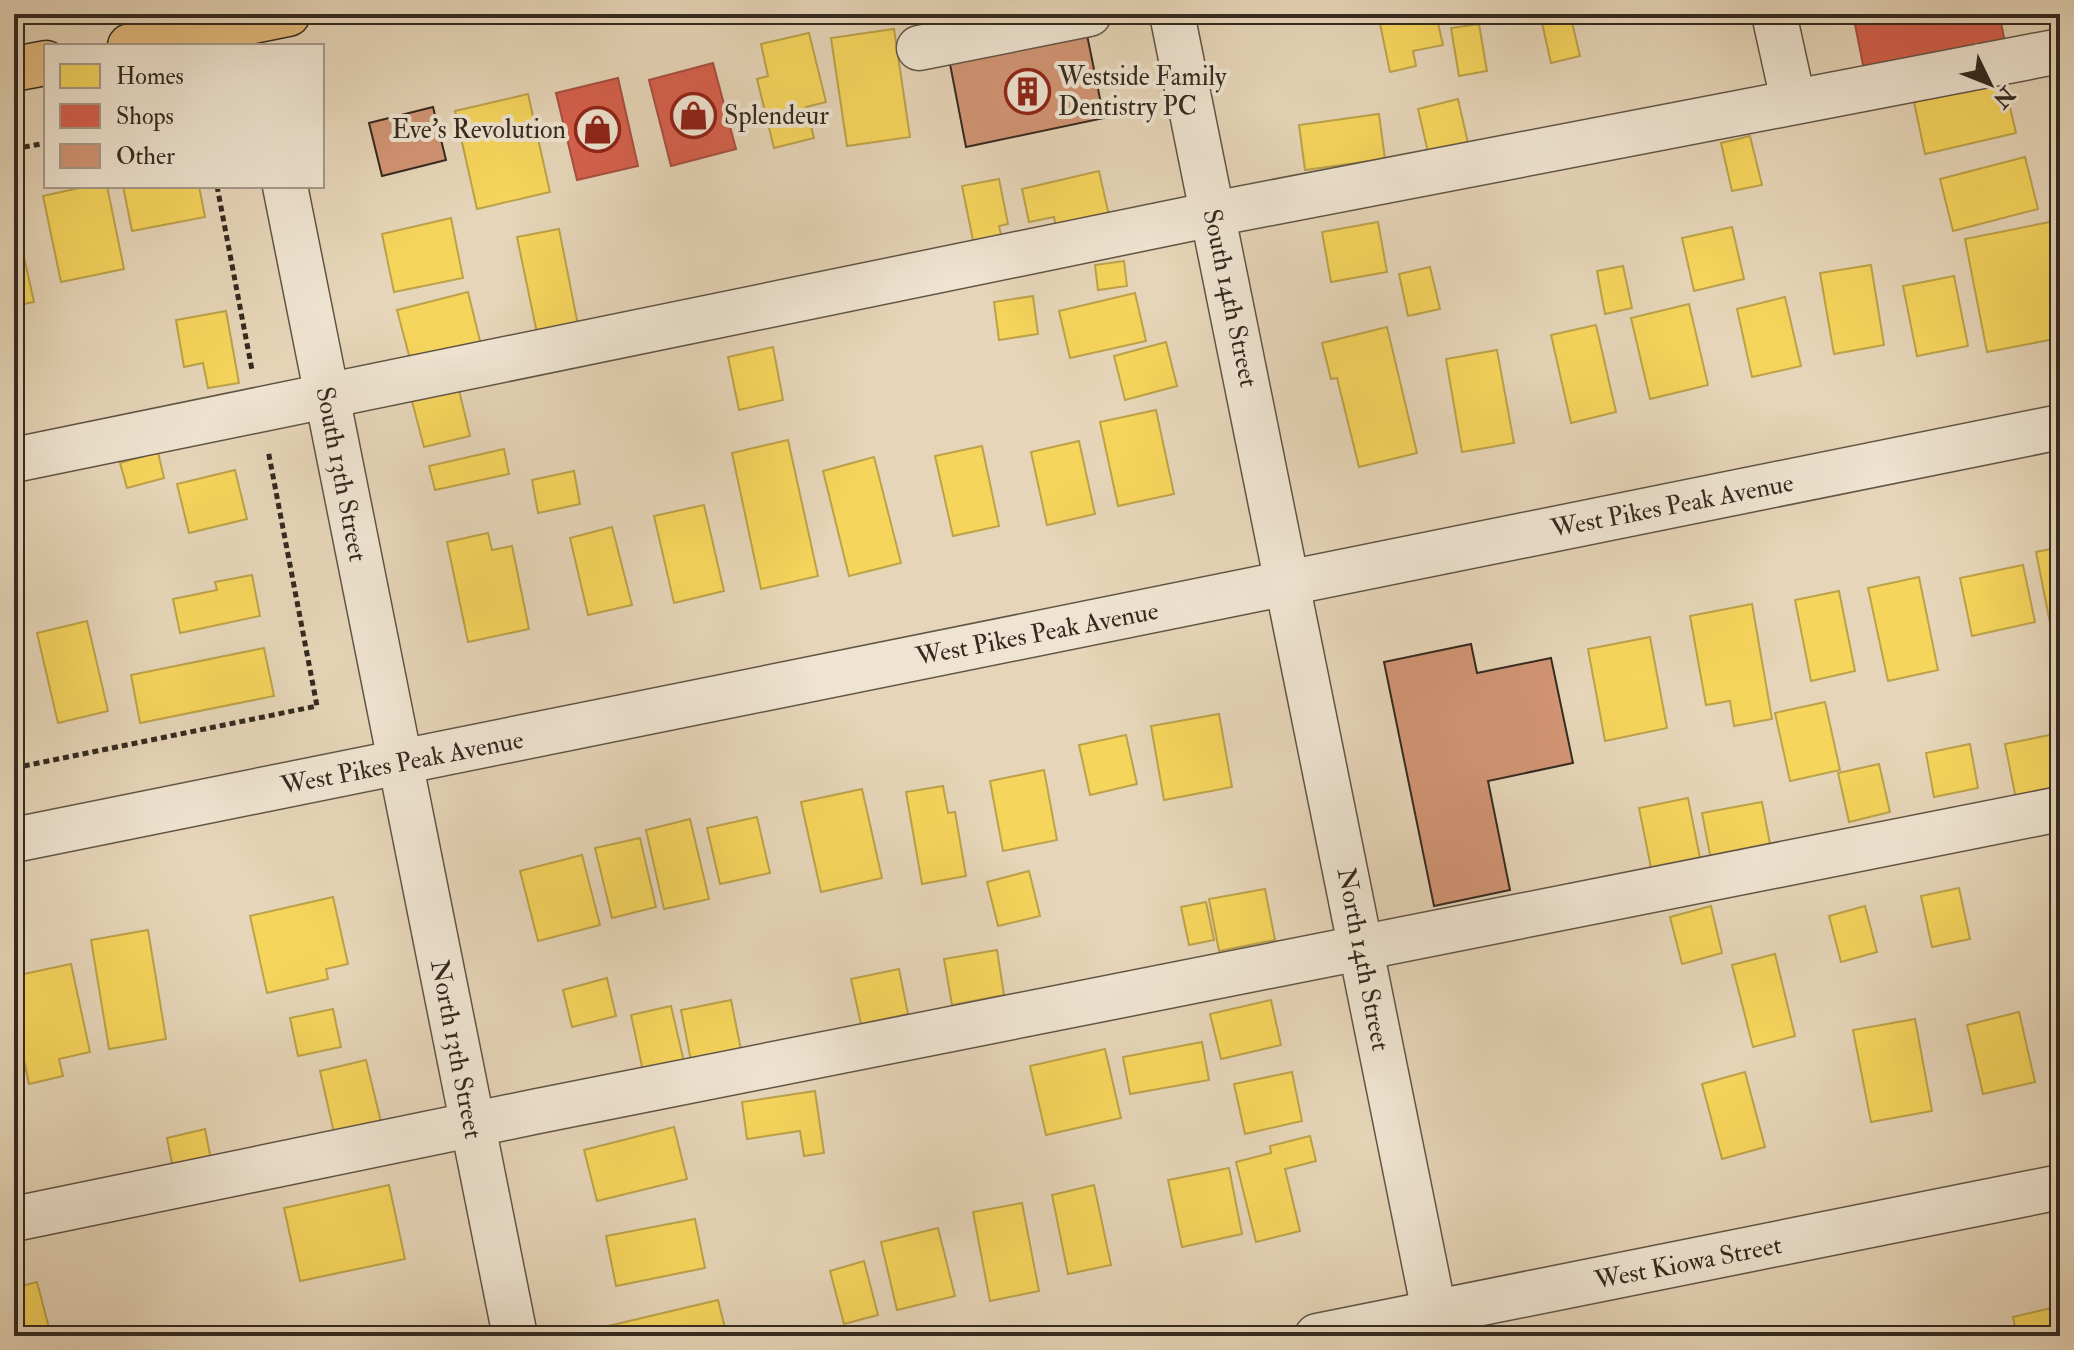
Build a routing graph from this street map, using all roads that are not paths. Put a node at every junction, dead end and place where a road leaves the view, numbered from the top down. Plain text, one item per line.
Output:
1 (1089, 14) edge
2 (1172, 14) edge
3 (1774, 14) edge
4 (262, 24) edge
5 (142, 44) edge
6 (919, 48) dead end
7 (2060, 51) edge
8 (44, 63) edge
9 (14, 69) edge
10 (1793, 100) junction
11 (285, 188) edge
12 (1213, 214) junction
13 (326, 396) junction
14 (2060, 427) edge
15 (14, 460) edge
16 (1289, 581) junction
17 (399, 762) junction
18 (2060, 809) edge
19 (14, 840) edge
20 (1362, 947) junction
21 (472, 1124) junction
22 (2060, 1187) edge
23 (14, 1219) edge
24 (1437, 1324) edge
25 (515, 1336) edge
26 (1317, 1336) edge

1 - 6 street
2 - 12 street, South 14th Street
3 - 10 street
4 - 5 main road
7 - 10 street
8 - 9 main road
10 - 12 street
11 - 13 street, South 13th Street
12 - 13 street
12 - 16 street, South 14th Street
13 - 15 street
13 - 17 street, South 13th Street
14 - 16 street, West Pikes Peak Avenue
16 - 17 street, West Pikes Peak Avenue
16 - 20 street, North 14th Street
17 - 19 street, West Pikes Peak Avenue
17 - 21 street, North 13th Street
18 - 20 street
20 - 21 street
20 - 24 street, North 14th Street
21 - 23 street
21 - 25 street, North 13th Street
22 - 24 street, West Kiowa Street
24 - 26 street, West Kiowa Street

